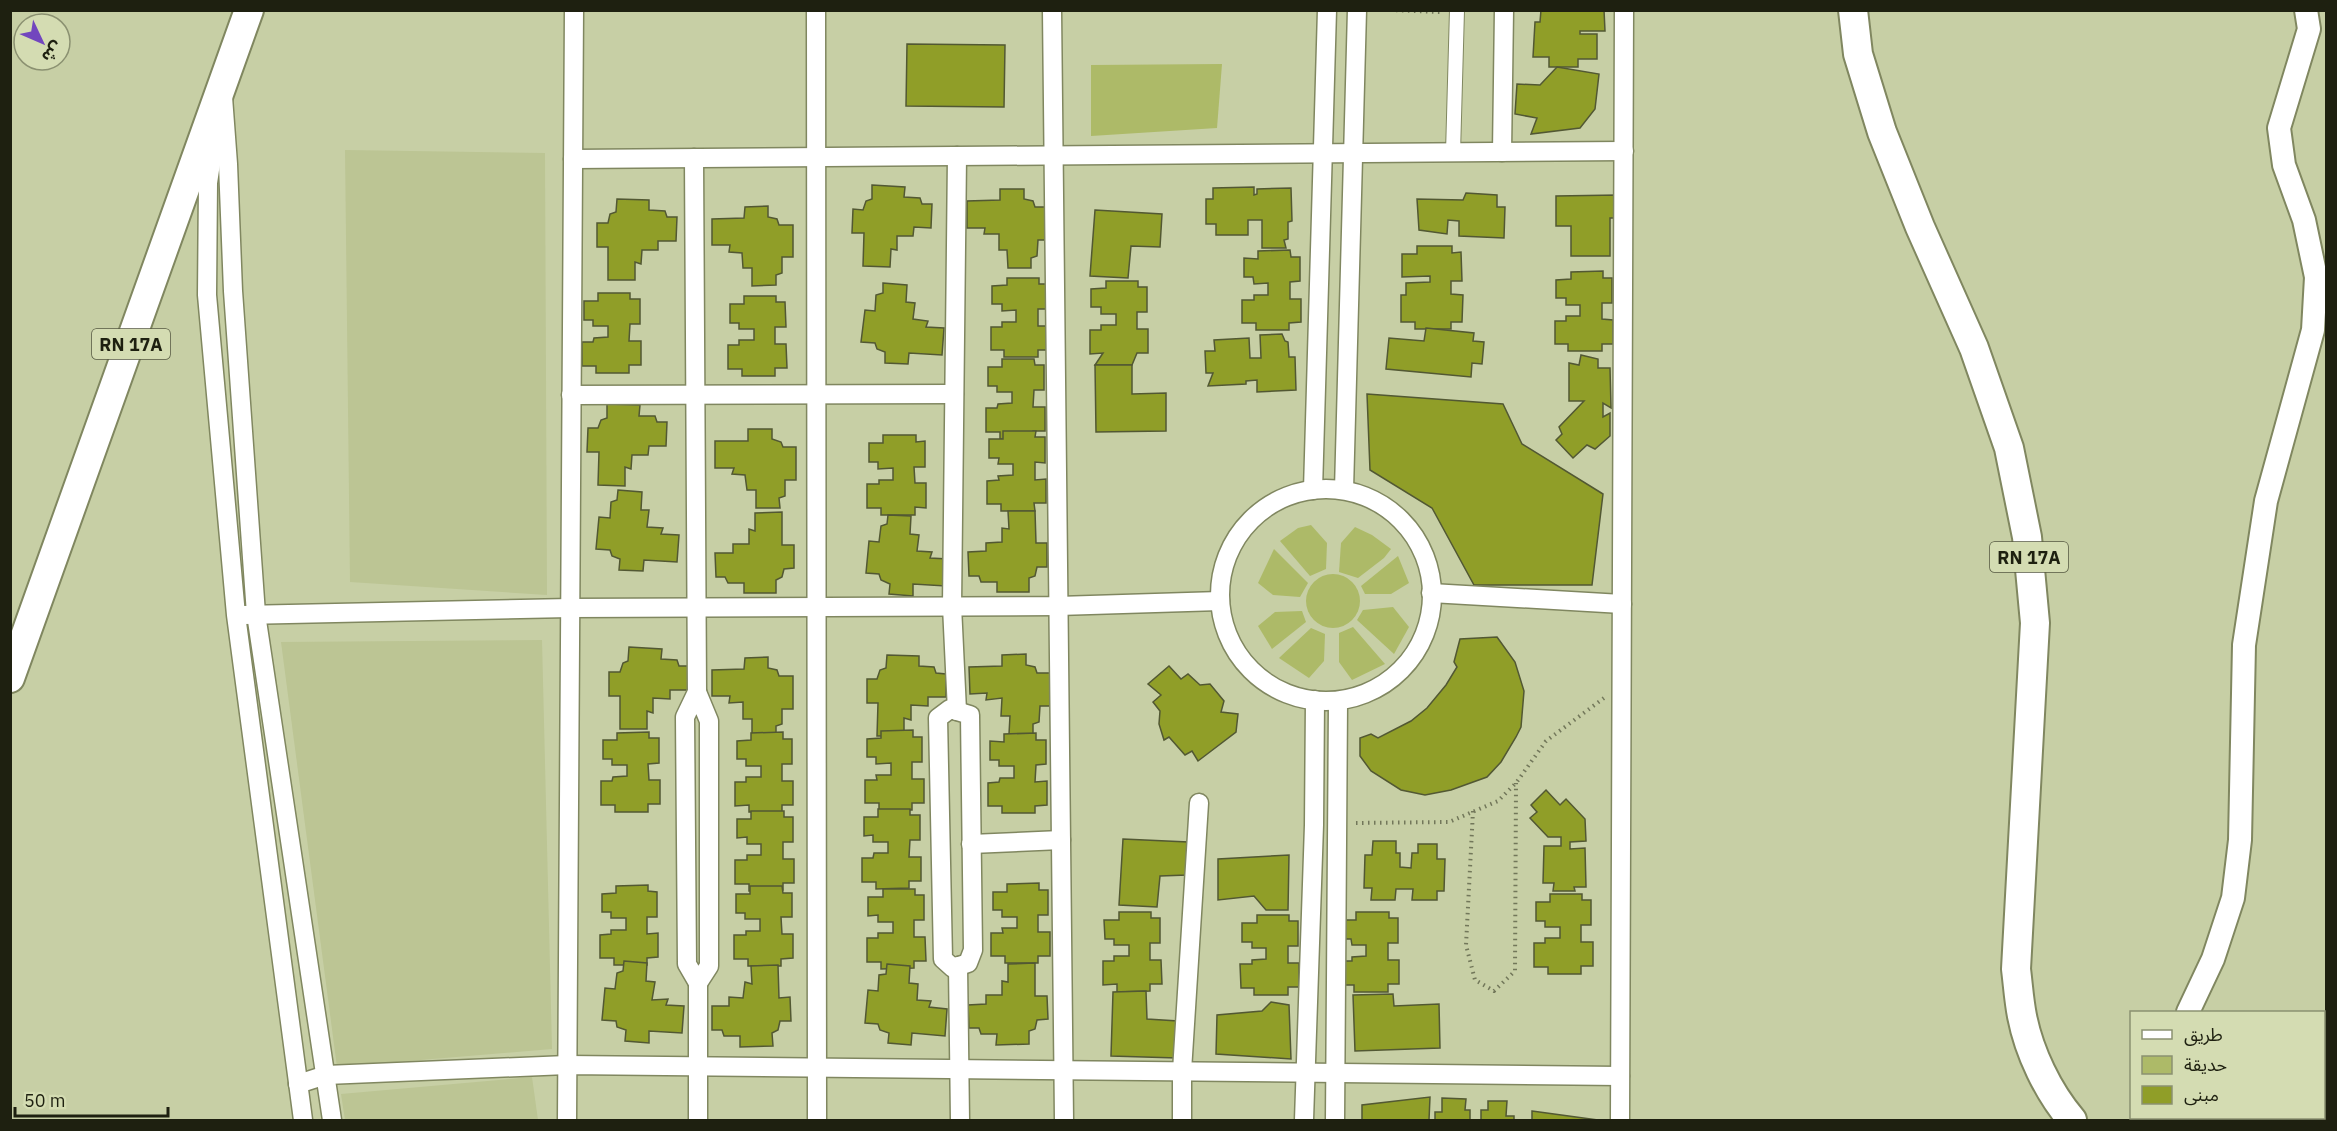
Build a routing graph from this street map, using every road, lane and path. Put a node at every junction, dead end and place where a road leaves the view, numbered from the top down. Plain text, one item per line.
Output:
1 (249, 10) edge
2 (574, 10) edge
3 (816, 10) edge
4 (1052, 10) edge
5 (1327, 10) edge
6 (1357, 10) edge
7 (1390, 10) edge
8 (1504, 10) edge
9 (1624, 10) edge
10 (1853, 10) edge
11 (2306, 10) edge
12 (1457, 11) edge
13 (222, 90) junction
14 (1623, 151) junction
15 (1502, 152) junction
16 (1352, 153) junction
17 (1452, 153) junction
18 (1322, 154) junction
19 (957, 156) junction
20 (1054, 156) junction
21 (816, 157) junction
22 (694, 158) junction
23 (573, 159) junction
24 (695, 393) junction
25 (954, 394) junction
26 (571, 395) junction
27 (816, 396) junction
28 (1313, 490) junction
29 (1344, 490) junction
30 (1431, 593) junction
31 (1220, 601) junction
32 (1622, 604) junction
33 (952, 606) junction
34 (1059, 606) junction
35 (696, 607) junction
36 (816, 607) junction
37 (570, 608) junction
38 (256, 614) junction
39 (236, 615) junction
40 (10, 678) edge
41 (1622, 686) junction
42 (1315, 700) junction
43 (1338, 704) junction
44 (957, 711) junction
45 (1516, 783) junction
46 (1199, 803) dead end
47 (1473, 812) junction
48 (1338, 823) junction
49 (1314, 825) junction
50 (1061, 840) junction
51 (972, 844) junction
52 (958, 966) junction
53 (2188, 1011) edge
54 (567, 1065) junction
55 (697, 1066) junction
56 (817, 1067) junction
57 (961, 1069) junction
58 (1063, 1070) junction
59 (1182, 1071) junction
60 (1307, 1073) junction
61 (1336, 1073) junction
62 (326, 1075) junction
63 (1620, 1076) junction
64 (298, 1084) junction
65 (303, 1120) edge
66 (332, 1120) edge
67 (567, 1120) edge
68 (698, 1120) edge
69 (817, 1120) edge
70 (960, 1120) edge
71 (1064, 1120) edge
72 (1182, 1120) edge
73 (1304, 1120) edge
74 (1335, 1120) edge
75 (1620, 1120) edge
76 (2072, 1120) edge

1 - 13 main road, RN 17A
2 - 23 street
3 - 21 street
4 - 20 street
5 - 18 street
6 - 16 street
7 - 12 path
8 - 15 street
9 - 14 street
10 - 76 main road, RN 17A
11 - 53 street
12 - 17 street
13 - 38 street
13 - 39 street
13 - 40 main road, RN 17A
14 - 15 street
14 - 32 street
15 - 17 street
16 - 17 street
16 - 18 street
16 - 29 street
18 - 20 street
18 - 28 street
19 - 20 street
19 - 21 street
19 - 25 street
20 - 34 street
21 - 22 street
21 - 27 street
22 - 23 street
22 - 24 street
23 - 26 street
24 - 26 street
24 - 27 street
24 - 35 street
25 - 27 street
25 - 33 street
26 - 37 street
27 - 36 street
28 - 29 street
28 - 31 street
29 - 30 street
30 - 32 street
30 - 43 street
31 - 34 street
31 - 42 street
32 - 41 street
33 - 34 street
33 - 36 street
33 - 44 street
34 - 50 street
35 - 36 street
35 - 37 street
35 - 55 street
36 - 56 street
37 - 38 street
37 - 54 street
38 - 39 street
38 - 62 street
39 - 64 street
41 - 45 path
41 - 63 street
42 - 43 street
42 - 49 street
43 - 48 street
44 - 51 street
44 - 52 street
45 - 47 path
45 - 47 path
46 - 59 street
47 - 48 path
48 - 49 street
48 - 61 street
49 - 60 street
50 - 51 street
50 - 58 street
51 - 52 street
52 - 57 street
54 - 55 street
54 - 62 street
54 - 67 street
55 - 56 street
55 - 68 street
56 - 57 street
56 - 69 street
57 - 58 street
57 - 70 street
58 - 59 street
58 - 71 street
59 - 60 street
59 - 72 street
60 - 61 street
60 - 73 street
61 - 63 street
61 - 74 street
62 - 64 street
62 - 66 street
63 - 75 street
64 - 65 street

